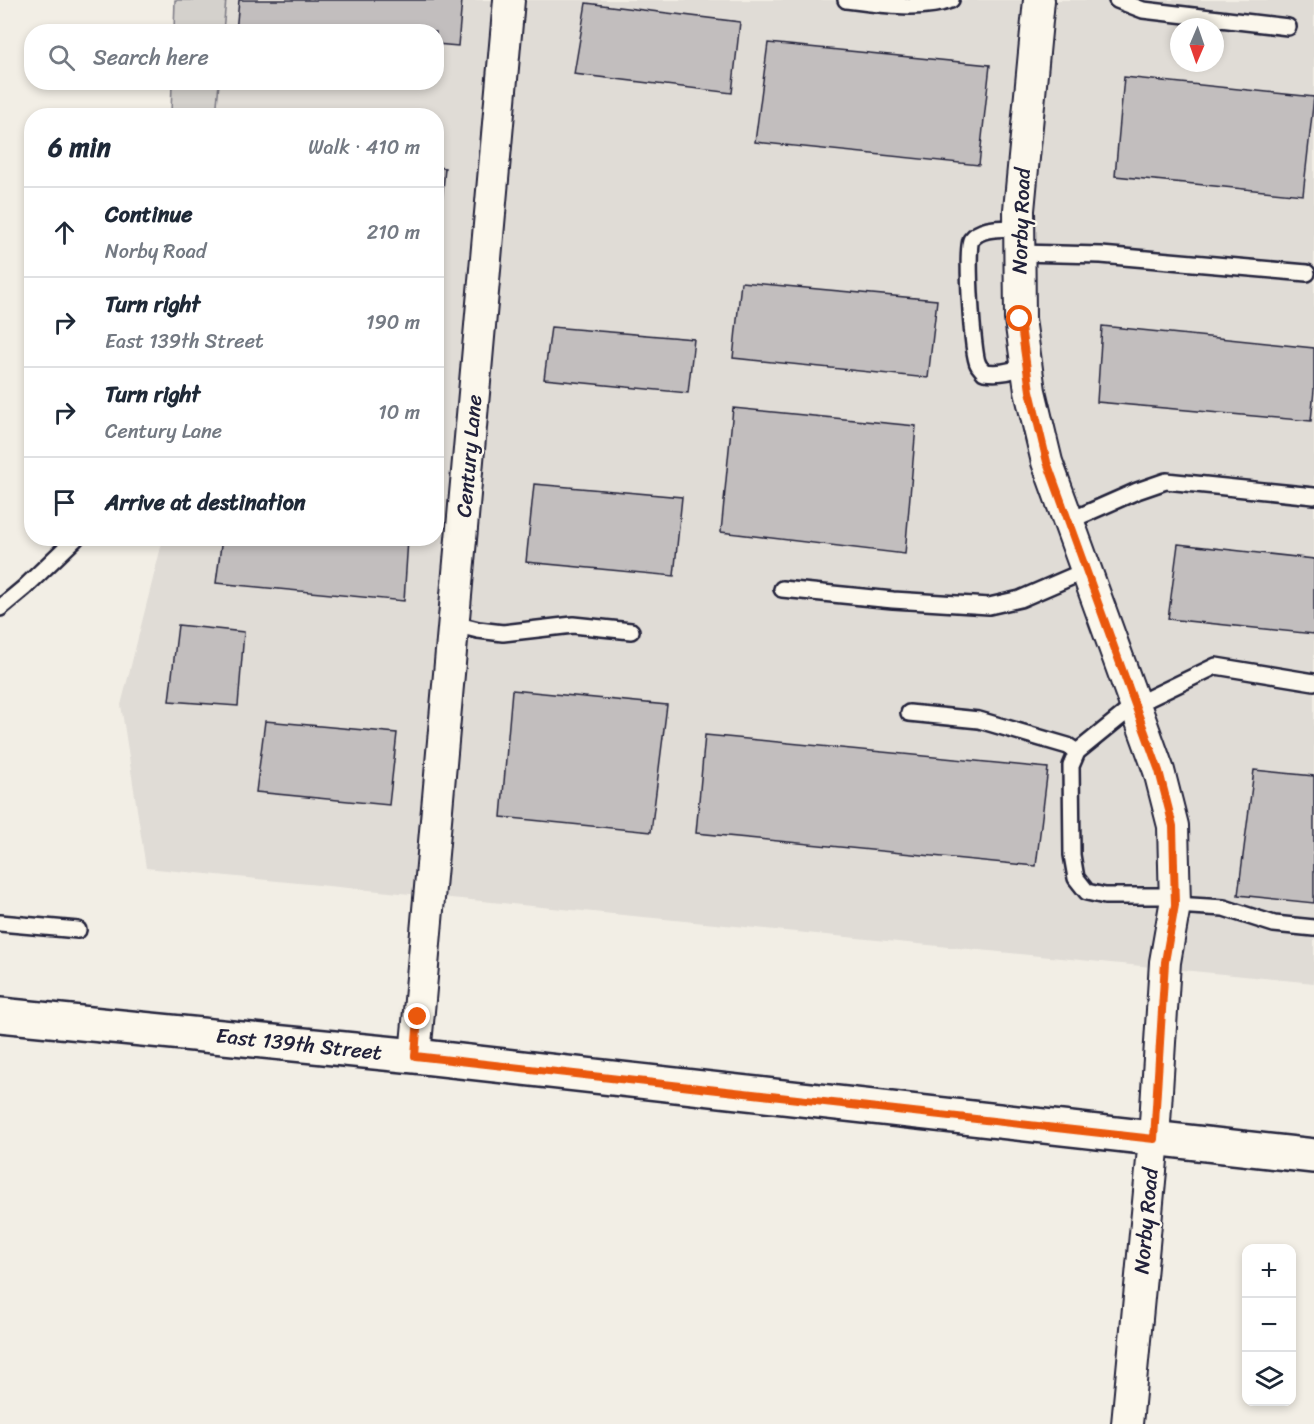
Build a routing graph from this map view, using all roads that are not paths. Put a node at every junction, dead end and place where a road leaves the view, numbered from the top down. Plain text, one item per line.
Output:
1 (509, 0) edge
2 (846, 0) edge
3 (951, 0) edge
4 (1039, 0) edge
5 (1117, 0) edge
6 (1288, 27) dead end
7 (1019, 241) junction
8 (1307, 273) dead end
9 (1026, 365) junction
10 (1314, 496) edge
11 (1069, 521) junction
12 (68, 546) edge
13 (1086, 570) junction
14 (782, 589) dead end
15 (0, 608) edge
16 (454, 624) junction
17 (631, 631) dead end
18 (1314, 682) edge
19 (1136, 705) junction
20 (909, 713) dead end
21 (1077, 752) junction
22 (1175, 901) junction
23 (0, 923) edge
24 (1314, 928) edge
25 (78, 930) dead end
26 (0, 1015) edge
27 (415, 1056) junction
28 (1154, 1139) junction
29 (1314, 1156) edge
30 (1127, 1424) edge

1 - 16 street, Century Lane
2 - 3 lane
4 - 7 street, Norby Road
5 - 6 lane
7 - 8 lane
7 - 9 street, Norby Road
7 - 9 lane
9 - 11 street, Norby Road
10 - 11 lane
11 - 13 street, Norby Road
12 - 15 lane
13 - 14 lane
13 - 19 street, Norby Road
16 - 17 lane
16 - 27 street, Century Lane
18 - 19 lane
19 - 21 lane
19 - 22 street, Norby Road
20 - 21 lane
21 - 22 lane
22 - 24 lane
22 - 28 street, Norby Road
23 - 25 lane
26 - 27 street, East 139th Street
27 - 28 street, East 139th Street
28 - 29 street, East 139th Street
28 - 30 street, Norby Road

